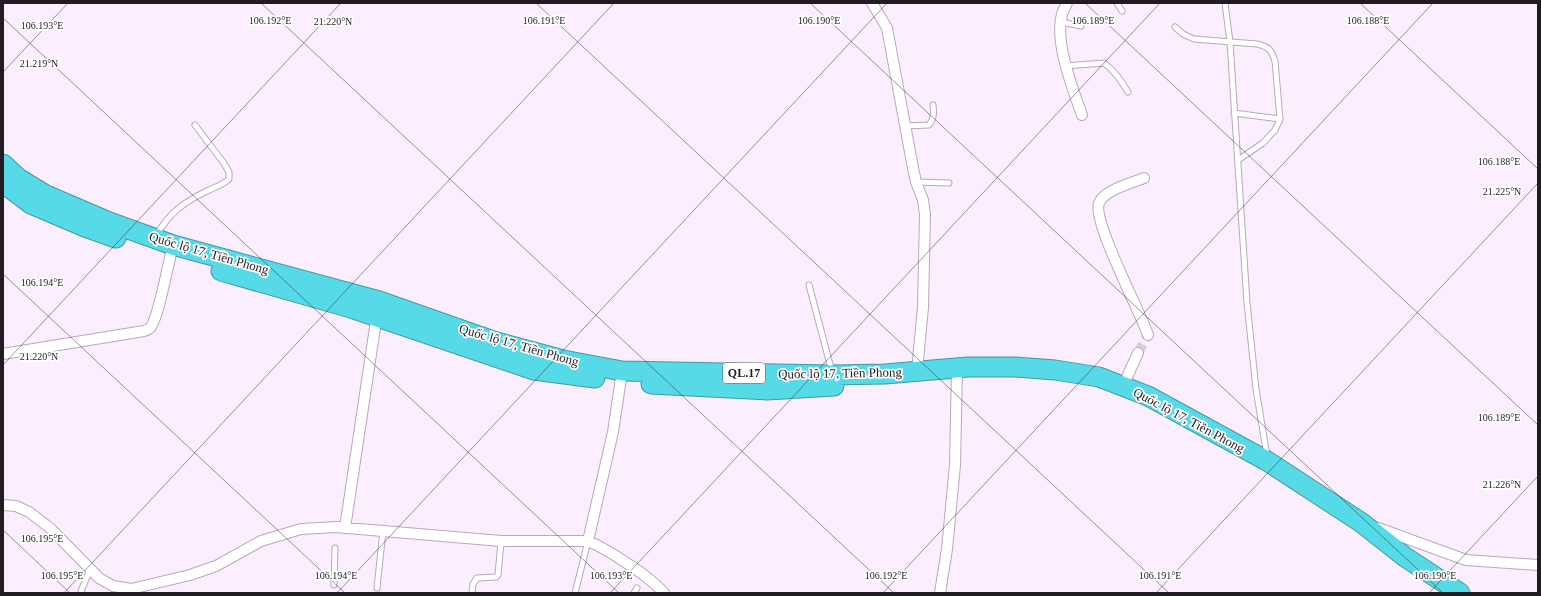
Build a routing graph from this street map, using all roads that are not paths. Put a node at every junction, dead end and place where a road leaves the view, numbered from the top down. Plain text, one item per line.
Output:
1 (872, 3) edge
2 (1067, 3) edge
3 (1117, 3) edge
4 (1225, 3) edge
5 (1122, 11) dead end
6 (1061, 22) junction
7 (1081, 26) dead end
8 (1175, 27) dead end
9 (1230, 42) junction
10 (1065, 66) junction
11 (1128, 92) dead end
12 (933, 105) dead end
13 (1234, 113) junction
14 (1082, 116) dead end
15 (1280, 119) junction
16 (194, 125) dead end
17 (906, 126) junction
18 (1238, 160) junction
19 (3, 164) edge
20 (1144, 178) dead end
21 (3, 182) edge
22 (916, 182) junction
23 (949, 184) dead end
24 (155, 238) junction
25 (171, 251) junction
26 (809, 285) dead end
27 (378, 309) junction
28 (1148, 335) dead end
29 (1138, 353) tunnel mouth
30 (3, 354) edge
31 (917, 371) junction
32 (957, 374) junction
33 (833, 375) junction
34 (621, 376) junction
35 (1123, 386) junction
36 (1267, 461) junction
37 (3, 505) edge
38 (1362, 523) junction
39 (339, 529) junction
40 (383, 531) junction
41 (501, 541) junction
42 (588, 541) junction
43 (335, 548) dead end
44 (1538, 565) edge
45 (90, 570) junction
46 (334, 585) dead end
47 (377, 588) dead end
48 (82, 593) edge
49 (472, 593) edge
50 (575, 593) edge
51 (664, 593) edge
52 (940, 593) edge
53 (1438, 593) edge
54 (1460, 593) edge

1 - 17 street
2 - 6 street
3 - 5 lane
4 - 9 lane
6 - 7 lane
6 - 10 street
8 - 9 lane
9 - 13 lane
9 - 15 lane
10 - 11 lane
10 - 14 street
12 - 17 lane
13 - 15 lane
13 - 18 lane
15 - 18 lane
16 - 24 lane
17 - 22 street
18 - 36 lane
19 - 24 highway, Quốc lộ 17, Tiền Phong / QL.17
20 - 28 street
21 - 25 highway, Quốc lộ 17, Tiền Phong
22 - 23 lane
22 - 31 street
24 - 25 highway, Quốc lộ 17, Tiền Phong / QL.17
25 - 27 highway, Quốc lộ 17, Tiền Phong / QL.17
25 - 30 street
26 - 33 lane
27 - 34 highway, Quốc lộ 17, Tiền Phong / QL.17
27 - 39 street
29 - 35 street
31 - 32 highway, Quốc lộ 17, Tiền Phong / QL.17
31 - 33 highway, Quốc lộ 17, Tiền Phong / QL.17
32 - 34 highway, Quốc lộ 17, Tiền Phong
32 - 35 highway, Quốc lộ 17, Tiền Phong / QL.17
32 - 52 street
32 - 53 highway, Quốc lộ 17, Tiền Phong
33 - 34 highway, Quốc lộ 17, Tiền Phong / QL.17
34 - 42 street
35 - 36 highway, Quốc lộ 17, Tiền Phong / QL.17
36 - 38 highway, Quốc lộ 17, Tiền Phong / QL.17
37 - 45 street
38 - 44 street
38 - 54 highway, Quốc lộ 17, Tiền Phong / QL.17
39 - 40 street
39 - 45 street
40 - 41 street
40 - 47 lane
41 - 42 street
41 - 49 lane
42 - 50 lane
42 - 51 street
43 - 46 lane
45 - 48 lane

